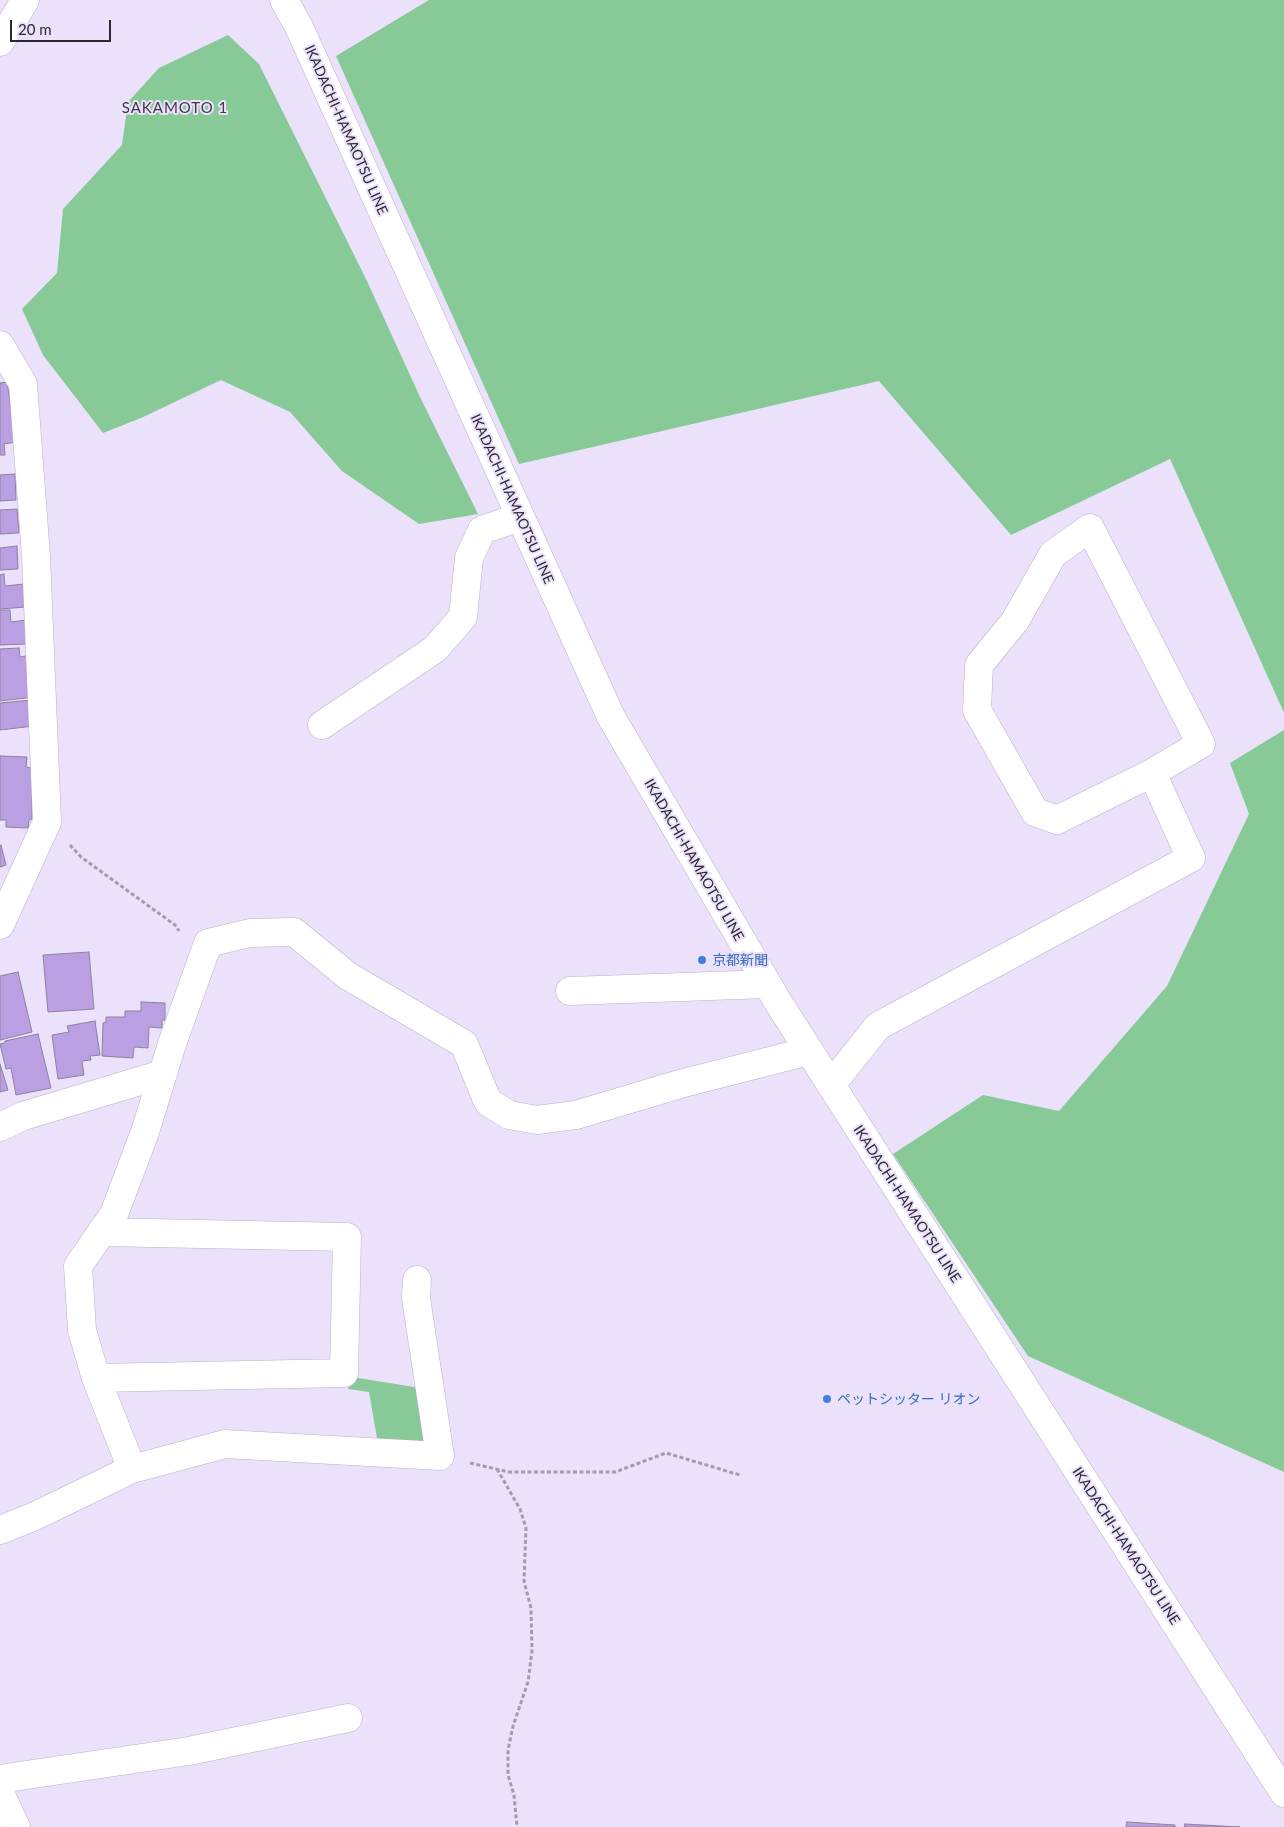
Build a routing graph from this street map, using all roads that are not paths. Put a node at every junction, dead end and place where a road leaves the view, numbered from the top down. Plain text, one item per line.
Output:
1 (26, 0) edge
2 (284, 0) edge
3 (0, 42) edge
4 (2, 351) edge
5 (520, 517) junction
6 (322, 726) dead end
7 (1152, 773) junction
8 (0, 925) edge
9 (768, 984) junction
10 (570, 991) dead end
11 (809, 1051) junction
12 (162, 1074) junction
13 (831, 1085) junction
14 (0, 1127) edge
15 (102, 1232) junction
16 (417, 1280) dead end
17 (96, 1378) junction
18 (132, 1469) junction
19 (0, 1530) edge
20 (348, 1718) dead end
21 (0, 1779) edge
22 (0, 1793) edge
23 (1284, 1793) edge
24 (16, 1827) edge

1 - 3 street
2 - 5 street, IKADACHI-HAMAOTSU LINE
4 - 8 street
5 - 6 street
5 - 9 street, IKADACHI-HAMAOTSU LINE
7 - 7 street
7 - 13 street
9 - 10 street
9 - 11 street, IKADACHI-HAMAOTSU LINE
11 - 12 street
11 - 13 street, IKADACHI-HAMAOTSU LINE
12 - 14 street
12 - 15 street
13 - 23 street, IKADACHI-HAMAOTSU LINE
15 - 17 street
15 - 17 street
16 - 18 street
17 - 18 street
18 - 19 street
20 - 21 street
22 - 24 street

